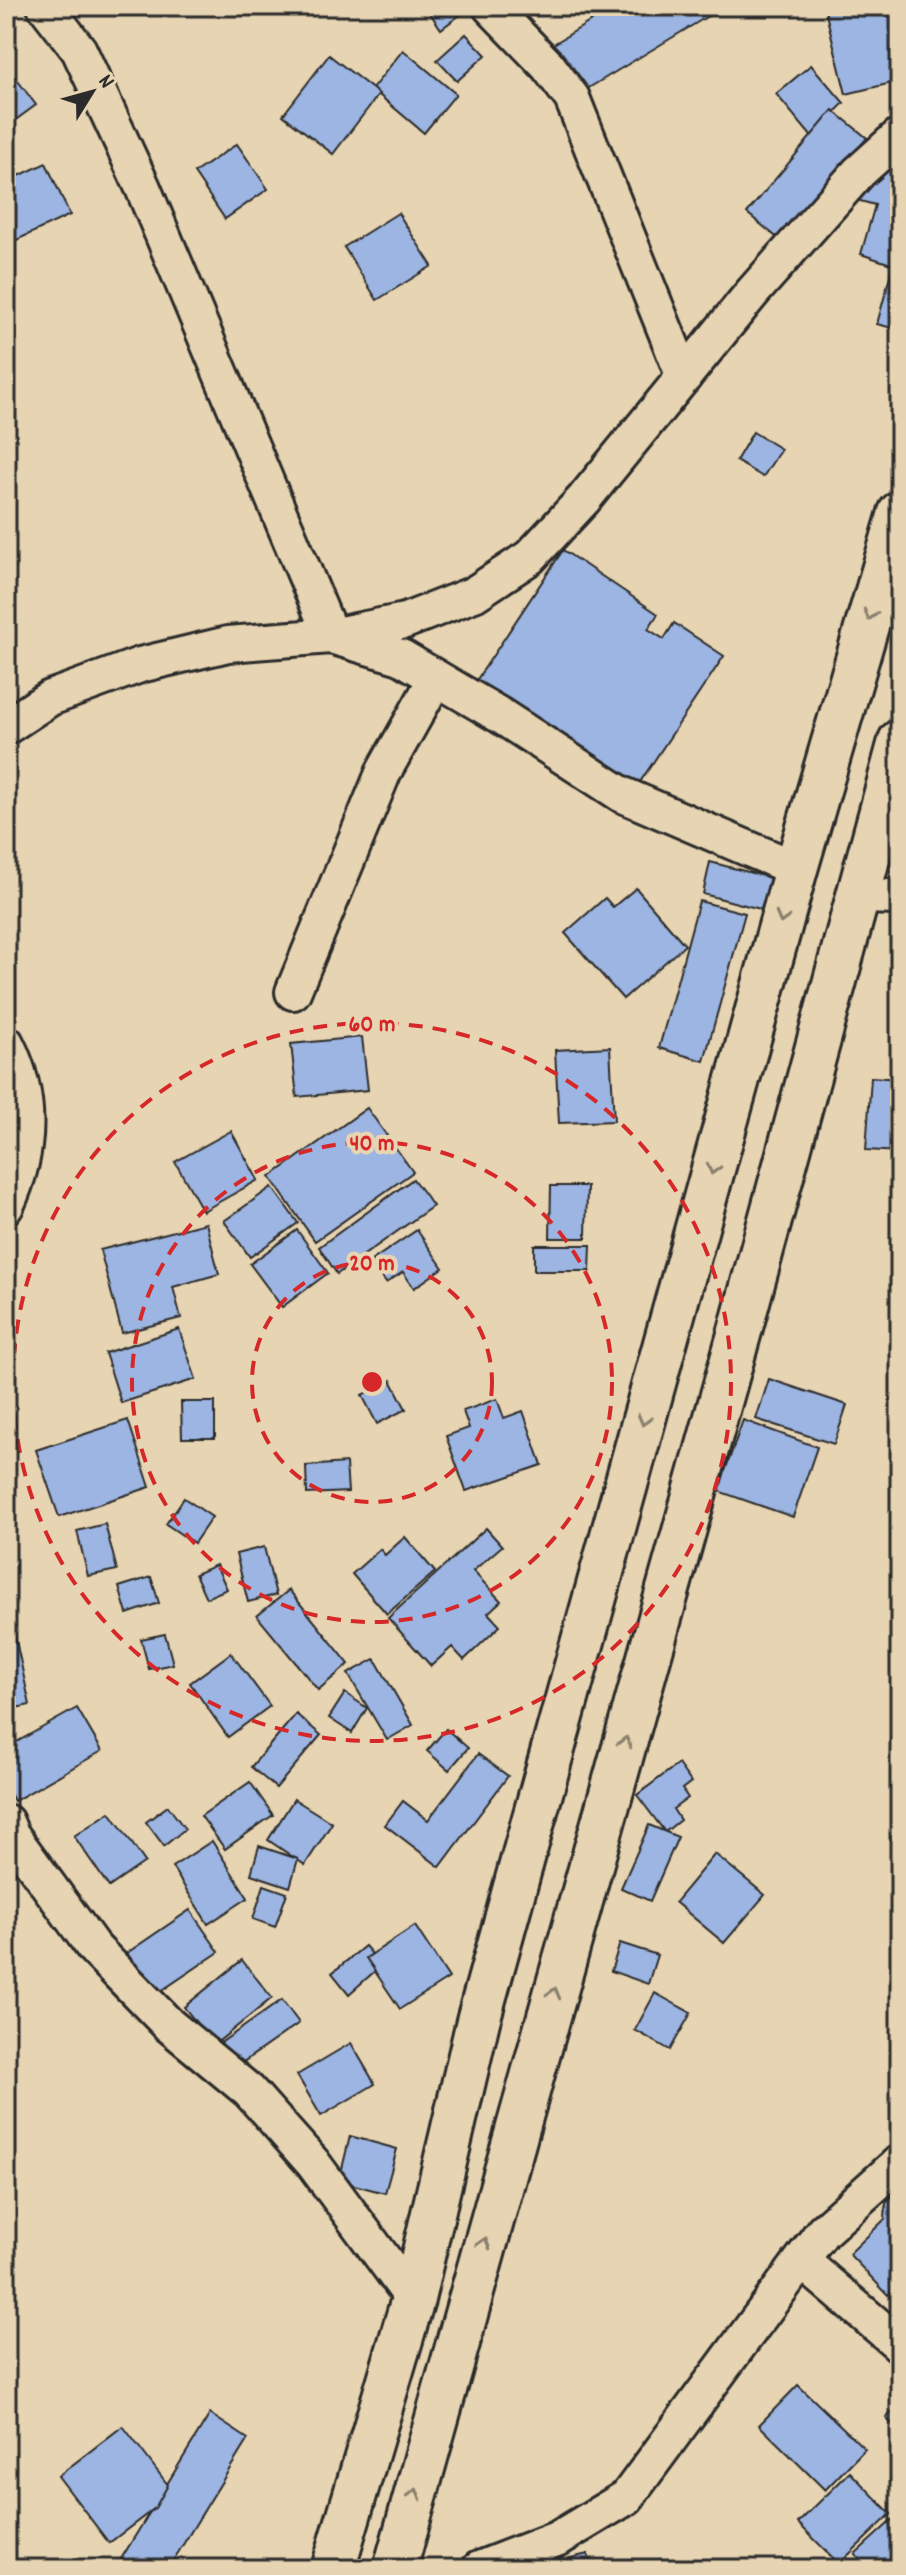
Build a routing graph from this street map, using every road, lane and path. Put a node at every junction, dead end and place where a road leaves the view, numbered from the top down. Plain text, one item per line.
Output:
1 (45, 6) edge
2 (490, 6) edge
3 (900, 135) edge
4 (684, 377) junction
5 (900, 513) edge
6 (331, 636) junction
7 (436, 678) junction
8 (6, 727) edge
9 (900, 741) edge
10 (796, 869) junction
11 (857, 896) junction
12 (900, 897) edge
13 (293, 992) dead end
14 (6, 1043) edge
15 (6, 1206) edge
16 (6, 1822) edge
17 (900, 2162) edge
18 (802, 2261) junction
19 (413, 2299) junction
20 (900, 2345) edge
21 (333, 2569) edge
22 (395, 2569) edge
23 (479, 2569) edge

1 - 6 street
2 - 4 street
3 - 4 street
4 - 6 street
5 -> 10 street
6 - 7 street
6 - 8 street
7 - 10 street
7 - 13 street
9 - 11 street
10 -> 19 street
11 - 12 street
22 -> 11 street
14 - 15 street
16 - 19 street
17 - 18 street
18 - 20 street
18 - 23 street
19 - 21 street

